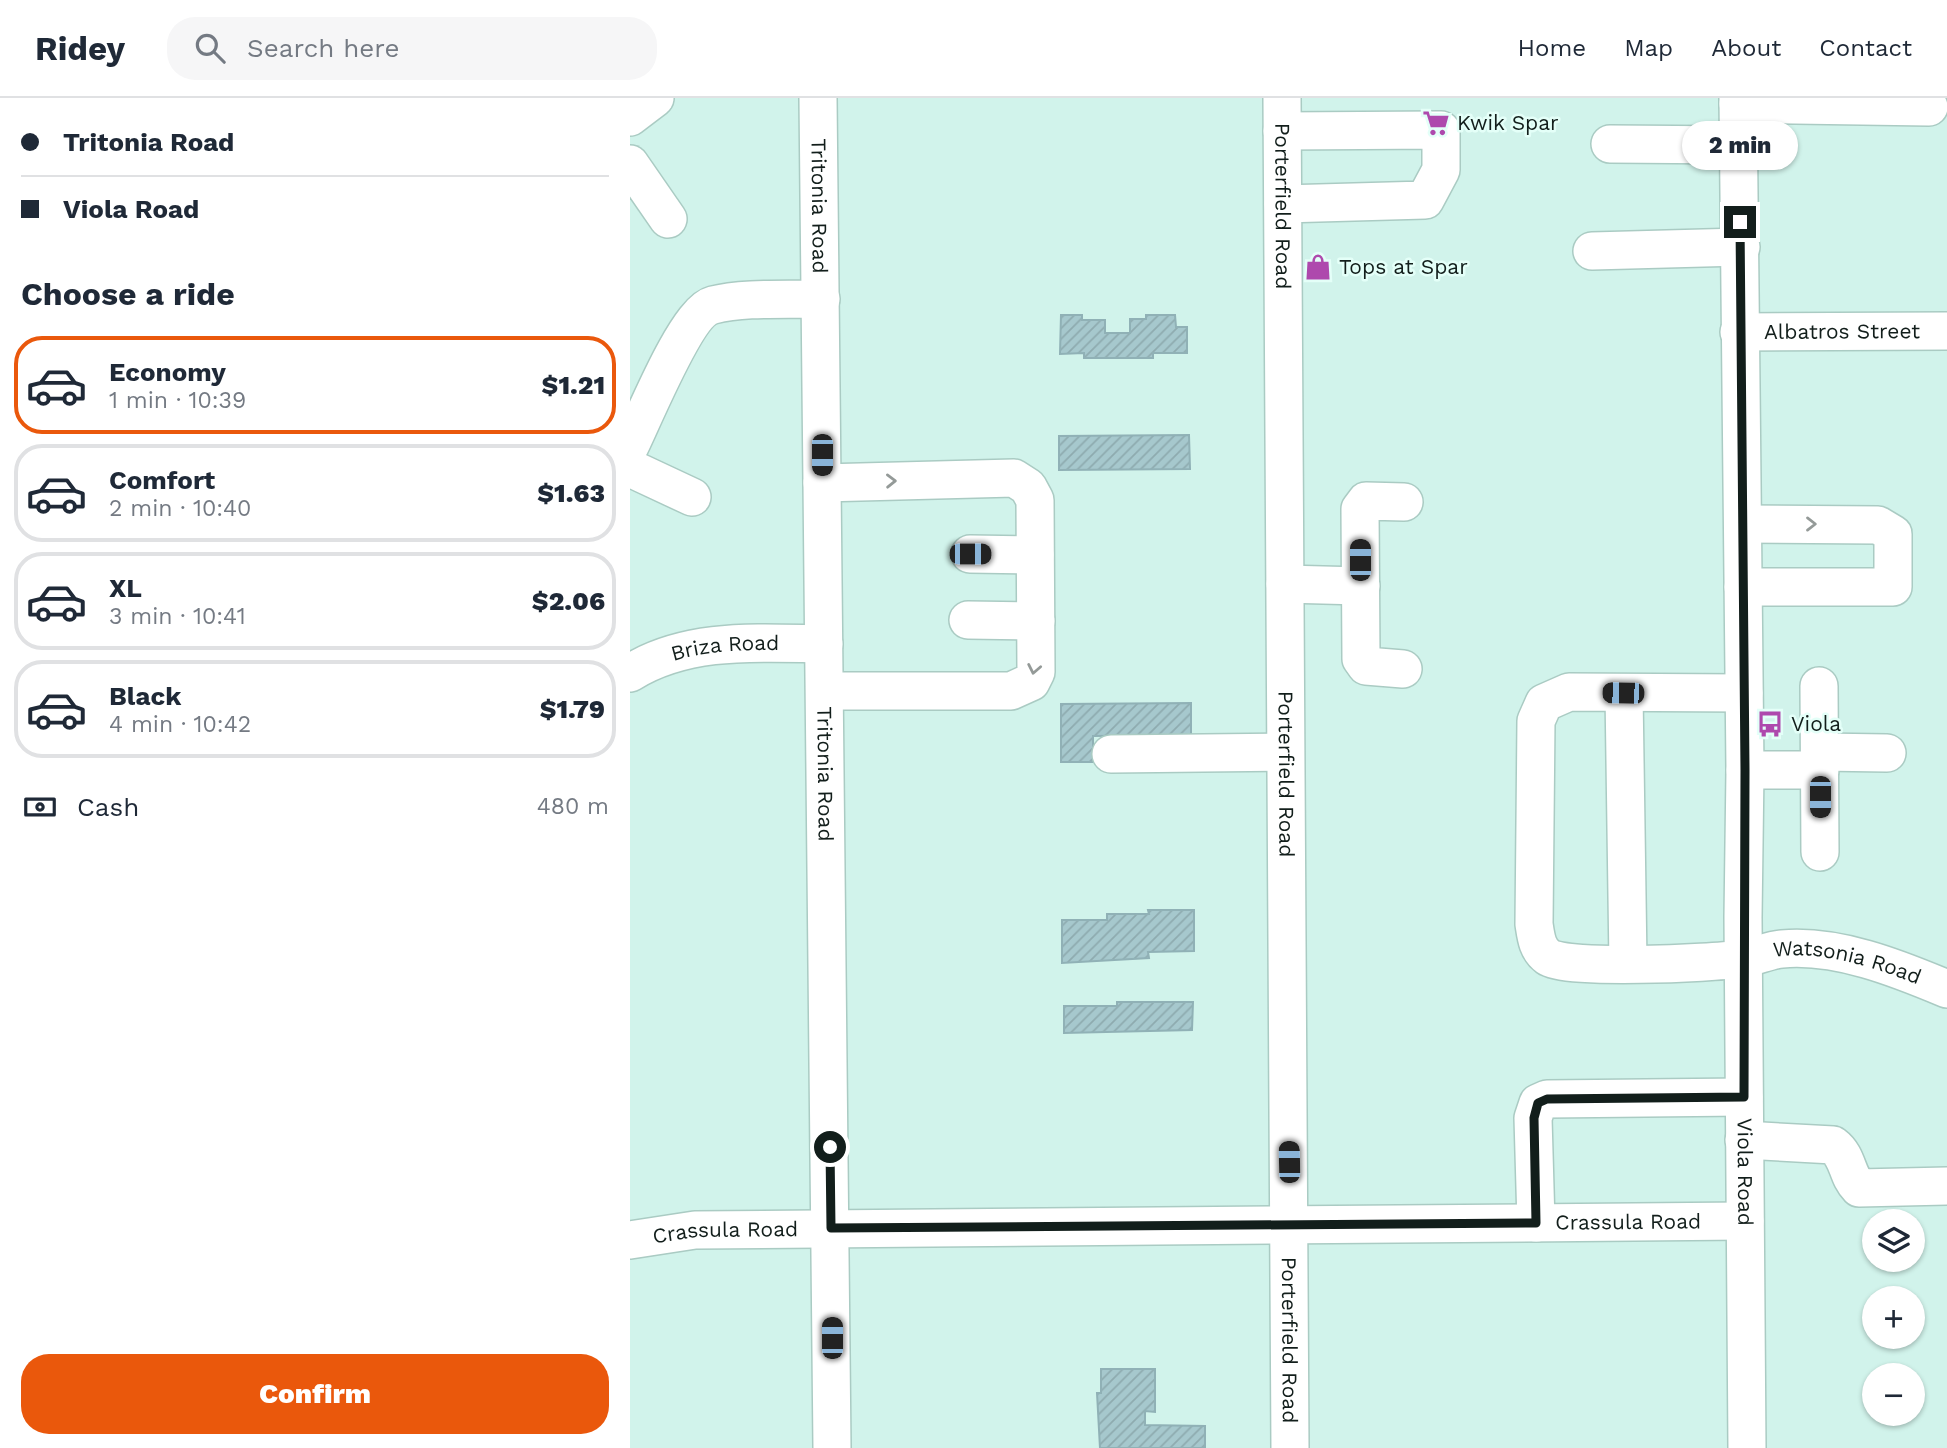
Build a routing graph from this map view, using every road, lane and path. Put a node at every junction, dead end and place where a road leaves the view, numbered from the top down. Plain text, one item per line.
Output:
1 (655, 98) edge
2 (818, 98) edge
3 (1738, 101) edge
4 (1929, 107) dead end
5 (1282, 115) edge
6 (630, 117) edge
7 (1610, 145) dead end
8 (1739, 145) junction
9 (633, 168) edge
10 (1283, 204) junction
11 (668, 219) dead end
12 (1741, 247) junction
13 (1592, 251) dead end
14 (821, 299) junction
15 (1947, 331) edge
16 (1739, 332) junction
17 (630, 446) edge
18 (630, 468) edge
19 (822, 483) junction
20 (692, 497) dead end
21 (1404, 502) dead end
22 (1743, 524) junction
23 (970, 554) dead end
24 (1035, 555) junction
25 (1285, 584) junction
26 (1360, 586) junction
27 (1743, 587) junction
28 (968, 620) dead end
29 (1036, 621) junction
30 (824, 644) junction
31 (1403, 669) dead end
32 (630, 673) edge
33 (1819, 686) dead end
34 (825, 691) junction
35 (1623, 693) junction
36 (1744, 693) junction
37 (1284, 752) junction
38 (1887, 753) dead end
39 (1111, 754) dead end
40 (1820, 761) junction
41 (1745, 770) junction
42 (1820, 852) dead end
43 (1744, 959) junction
44 (1628, 963) junction
45 (1947, 989) edge
46 (1744, 1097) junction
47 (1744, 1140) junction
48 (1947, 1186) edge
49 (630, 1216) edge
50 (1745, 1221) junction
51 (1289, 1223) junction
52 (1536, 1223) junction
53 (831, 1228) junction
54 (630, 1240) edge
55 (832, 1448) edge
56 (1290, 1448) edge
57 (1747, 1448) edge

1 - 6 street
2 - 14 street, Tritonia Road
3 - 4 street
3 - 8 street, Viola Road
5 - 10 street, Porterfield Road
5 - 10 street
7 - 8 street
8 - 12 street, Viola Road
9 - 11 street
10 - 25 street, Porterfield Road
12 - 13 street
12 - 16 street, Viola Road
14 - 17 street
14 - 19 street, Tritonia Road
15 - 16 street, Albatros Street
16 - 22 street, Viola Road
18 - 20 street
19 -> 24 street
19 - 30 street, Tritonia Road
21 - 26 street
22 - 27 street, Viola Road
22 -> 27 street
23 - 24 street
24 - 29 street
25 - 26 street
25 - 37 street, Porterfield Road
26 - 31 street
27 - 36 street, Viola Road
28 - 29 street
29 -> 34 street
30 - 32 street, Briza Road
30 - 34 street, Tritonia Road
33 - 40 street
34 - 53 street, Tritonia Road
35 - 36 street
35 - 44 street
35 - 44 street, Watsonia Road
36 - 41 street, Viola Road
37 - 39 street
37 - 51 street, Porterfield Road
38 - 40 street
40 - 41 street
40 - 42 street
41 - 43 street, Viola Road
43 - 44 street, Watsonia Road
43 - 45 street, Watsonia Road
43 - 46 street, Viola Road
46 - 47 street, Viola Road
46 - 52 street
47 - 48 street
47 - 50 street, Viola Road
49 - 54 street
50 - 52 street, Crassula Road
50 - 57 street, Viola Road
51 - 52 street, Crassula Road
51 - 53 street, Crassula Road
51 - 56 street, Porterfield Road
53 - 54 street, Crassula Road
53 - 55 street, Tritonia Road

